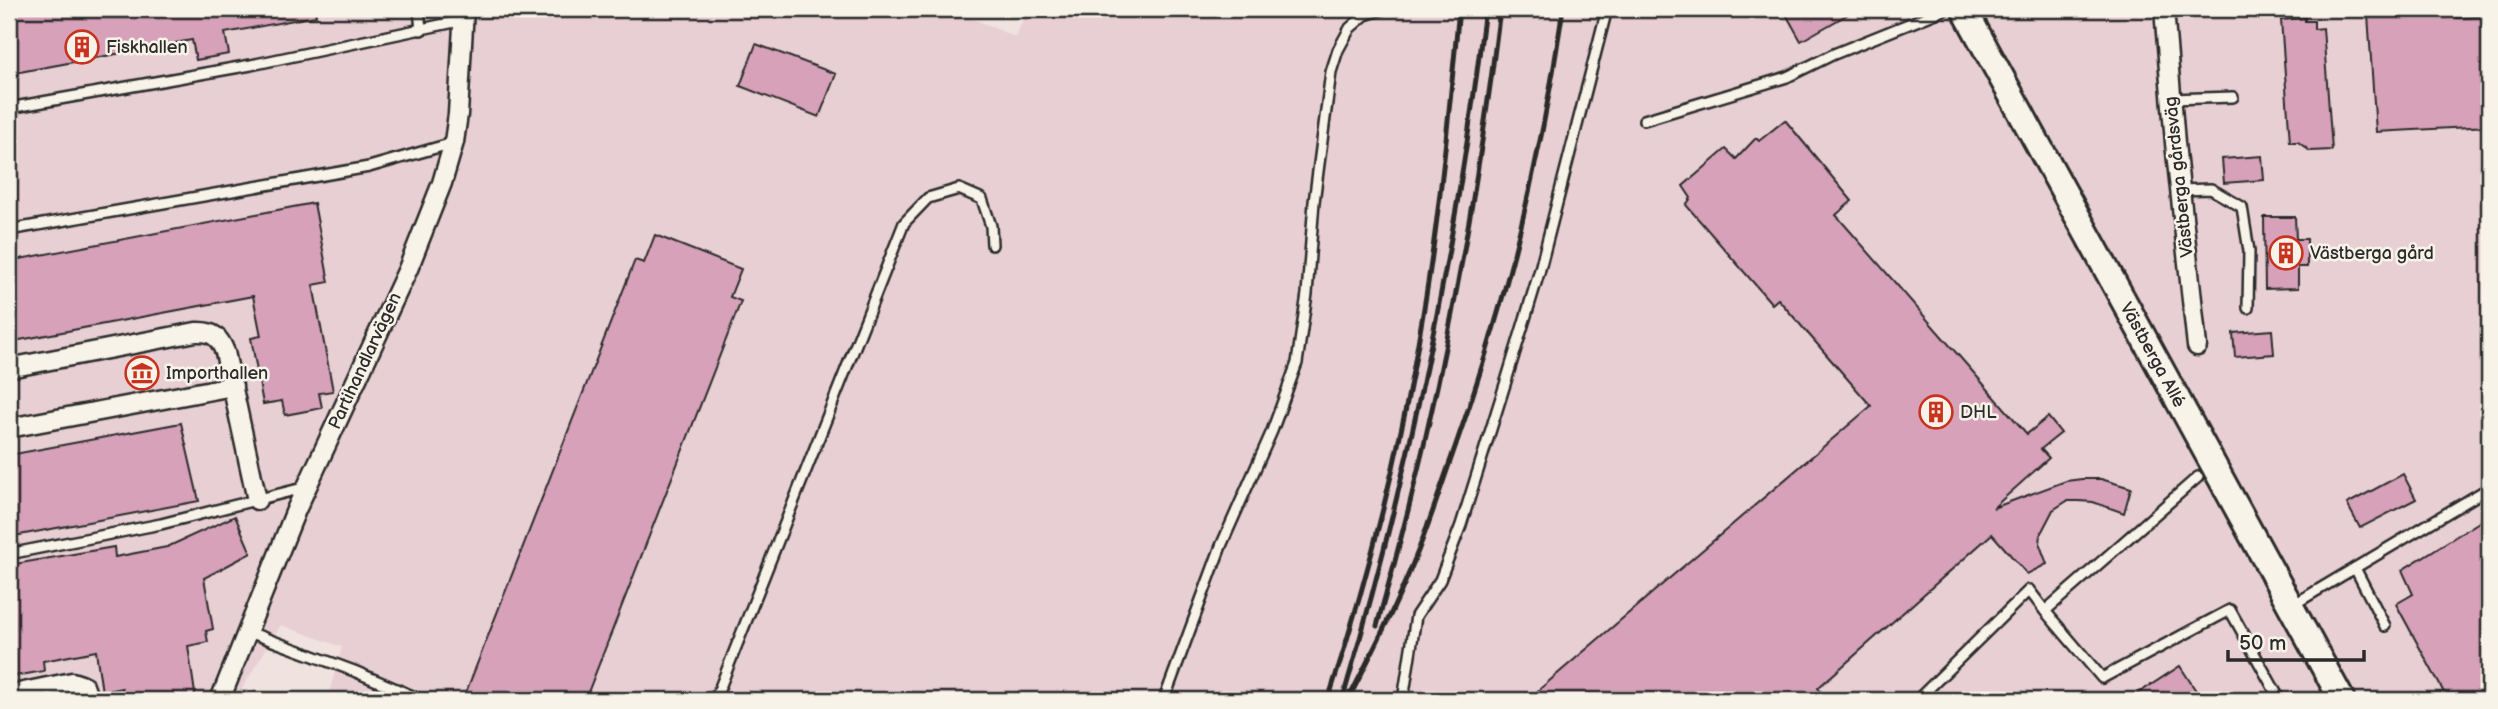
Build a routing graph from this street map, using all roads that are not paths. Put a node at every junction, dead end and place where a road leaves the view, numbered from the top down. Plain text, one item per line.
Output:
1 (419, 9) edge
2 (1383, 9) edge
3 (1607, 9) edge
4 (1946, 9) edge
5 (1964, 9) edge
6 (2164, 9) edge
7 (464, 14) edge
8 (421, 30) junction
9 (2234, 97) dead end
10 (2171, 99) junction
11 (9, 108) edge
12 (1644, 120) dead end
13 (454, 142) junction
14 (2180, 190) junction
15 (9, 230) edge
16 (992, 245) dead end
17 (2248, 308) dead end
18 (2197, 346) dead end
19 (9, 369) edge
20 (233, 386) junction
21 (9, 428) edge
22 (2198, 477) dead end
23 (307, 487) junction
24 (2489, 488) edge
25 (257, 500) junction
26 (9, 554) edge
27 (2355, 568) junction
28 (2289, 607) junction
29 (2045, 611) junction
30 (2385, 626) dead end
31 (246, 631) junction
32 (9, 695) edge
33 (417, 698) dead end
34 (89, 700) edge
35 (220, 700) edge
36 (715, 700) edge
37 (1164, 700) edge
38 (1403, 700) edge
39 (1917, 700) edge
40 (2280, 700) edge
41 (2342, 700) edge

1 - 8 lane
2 - 37 lane
3 - 38 lane
4 - 12 lane
5 - 28 street, Västberga Allé
6 - 10 street, Västberga gårdsväg
7 - 8 lane
7 - 13 street, Partihandlarvägen
8 - 11 lane
9 - 10 lane
10 - 14 street, Västberga gårdsväg
13 - 15 lane
13 - 23 street, Partihandlarvägen
14 - 17 lane
14 - 18 street, Västberga gårdsväg
16 - 36 lane
19 - 20 street
20 - 21 street
20 - 25 street
22 - 29 lane
23 - 25 lane
23 - 31 street, Partihandlarvägen
24 - 27 lane
25 - 26 lane
27 - 28 lane
27 - 30 lane
28 - 41 street, Västberga Allé
29 - 39 lane
29 - 40 lane
31 - 33 lane
31 - 35 street, Partihandlarvägen
32 - 34 street

